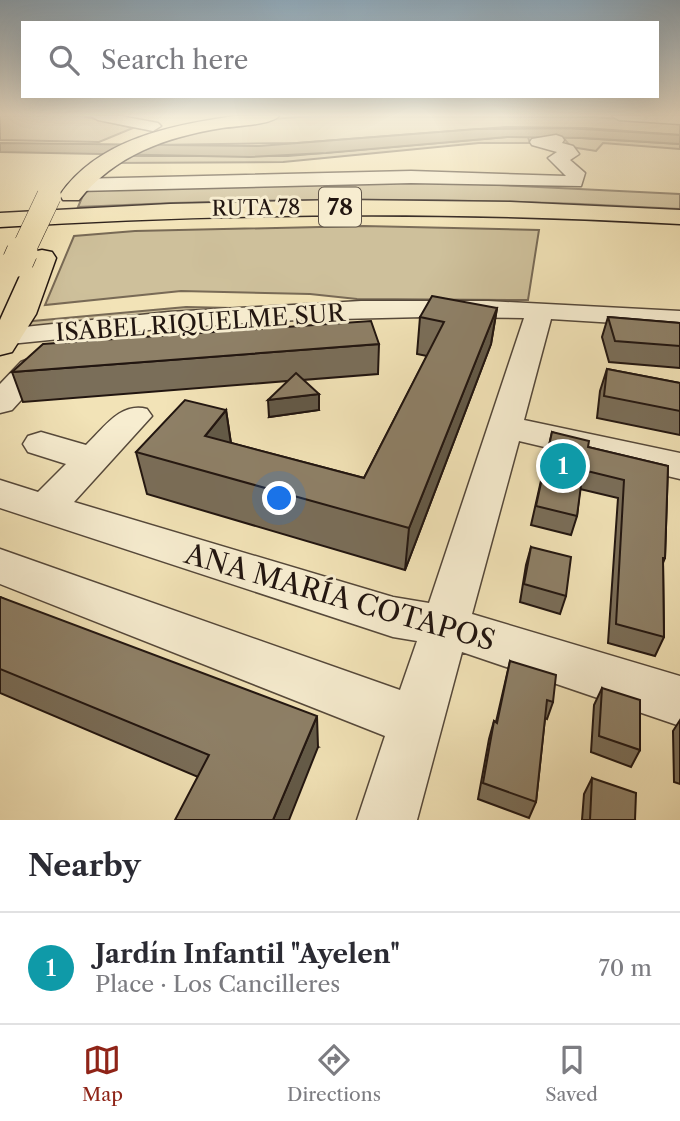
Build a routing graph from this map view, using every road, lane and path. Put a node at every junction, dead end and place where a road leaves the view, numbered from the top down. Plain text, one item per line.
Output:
1 (94, 154) edge
2 (106, 154) edge
3 (569, 154) edge
4 (66, 192) junction
5 (680, 217) edge
6 (0, 220) edge
7 (680, 232) edge
8 (0, 233) edge
9 (540, 310) junction
10 (680, 319) edge
11 (389, 321) junction
12 (5, 323) edge
13 (301, 339) edge
14 (107, 354) edge
15 (0, 402) edge
16 (135, 416) dead end
17 (505, 426) junction
18 (41, 444) dead end
19 (93, 460) junction
20 (680, 466) edge
21 (0, 494) edge
22 (46, 508) junction
23 (0, 566) edge
24 (445, 626) junction
25 (680, 701) edge
26 (416, 722) junction
27 (387, 820) edge

1 - 4 main road
2 - 4 main road
3 - 4 street
4 - 12 main road, bridge
5 - 6 main road, RUTA 78 / 78
7 - 8 main road, RUTA 78 / 78
9 - 10 street, ISABEL RIQUELME SUR
9 - 11 street, ISABEL RIQUELME SUR
9 - 17 street
11 - 12 street, ISABEL RIQUELME SUR
11 - 13 street
14 - 15 street
16 - 19 street
17 - 20 street
17 - 24 street
18 - 19 street
19 - 22 street
21 - 22 street, ANA MARÍA COTAPOS
22 - 24 street, ANA MARÍA COTAPOS
23 - 26 street
24 - 25 street, ANA MARÍA COTAPOS
24 - 26 street
26 - 27 street

